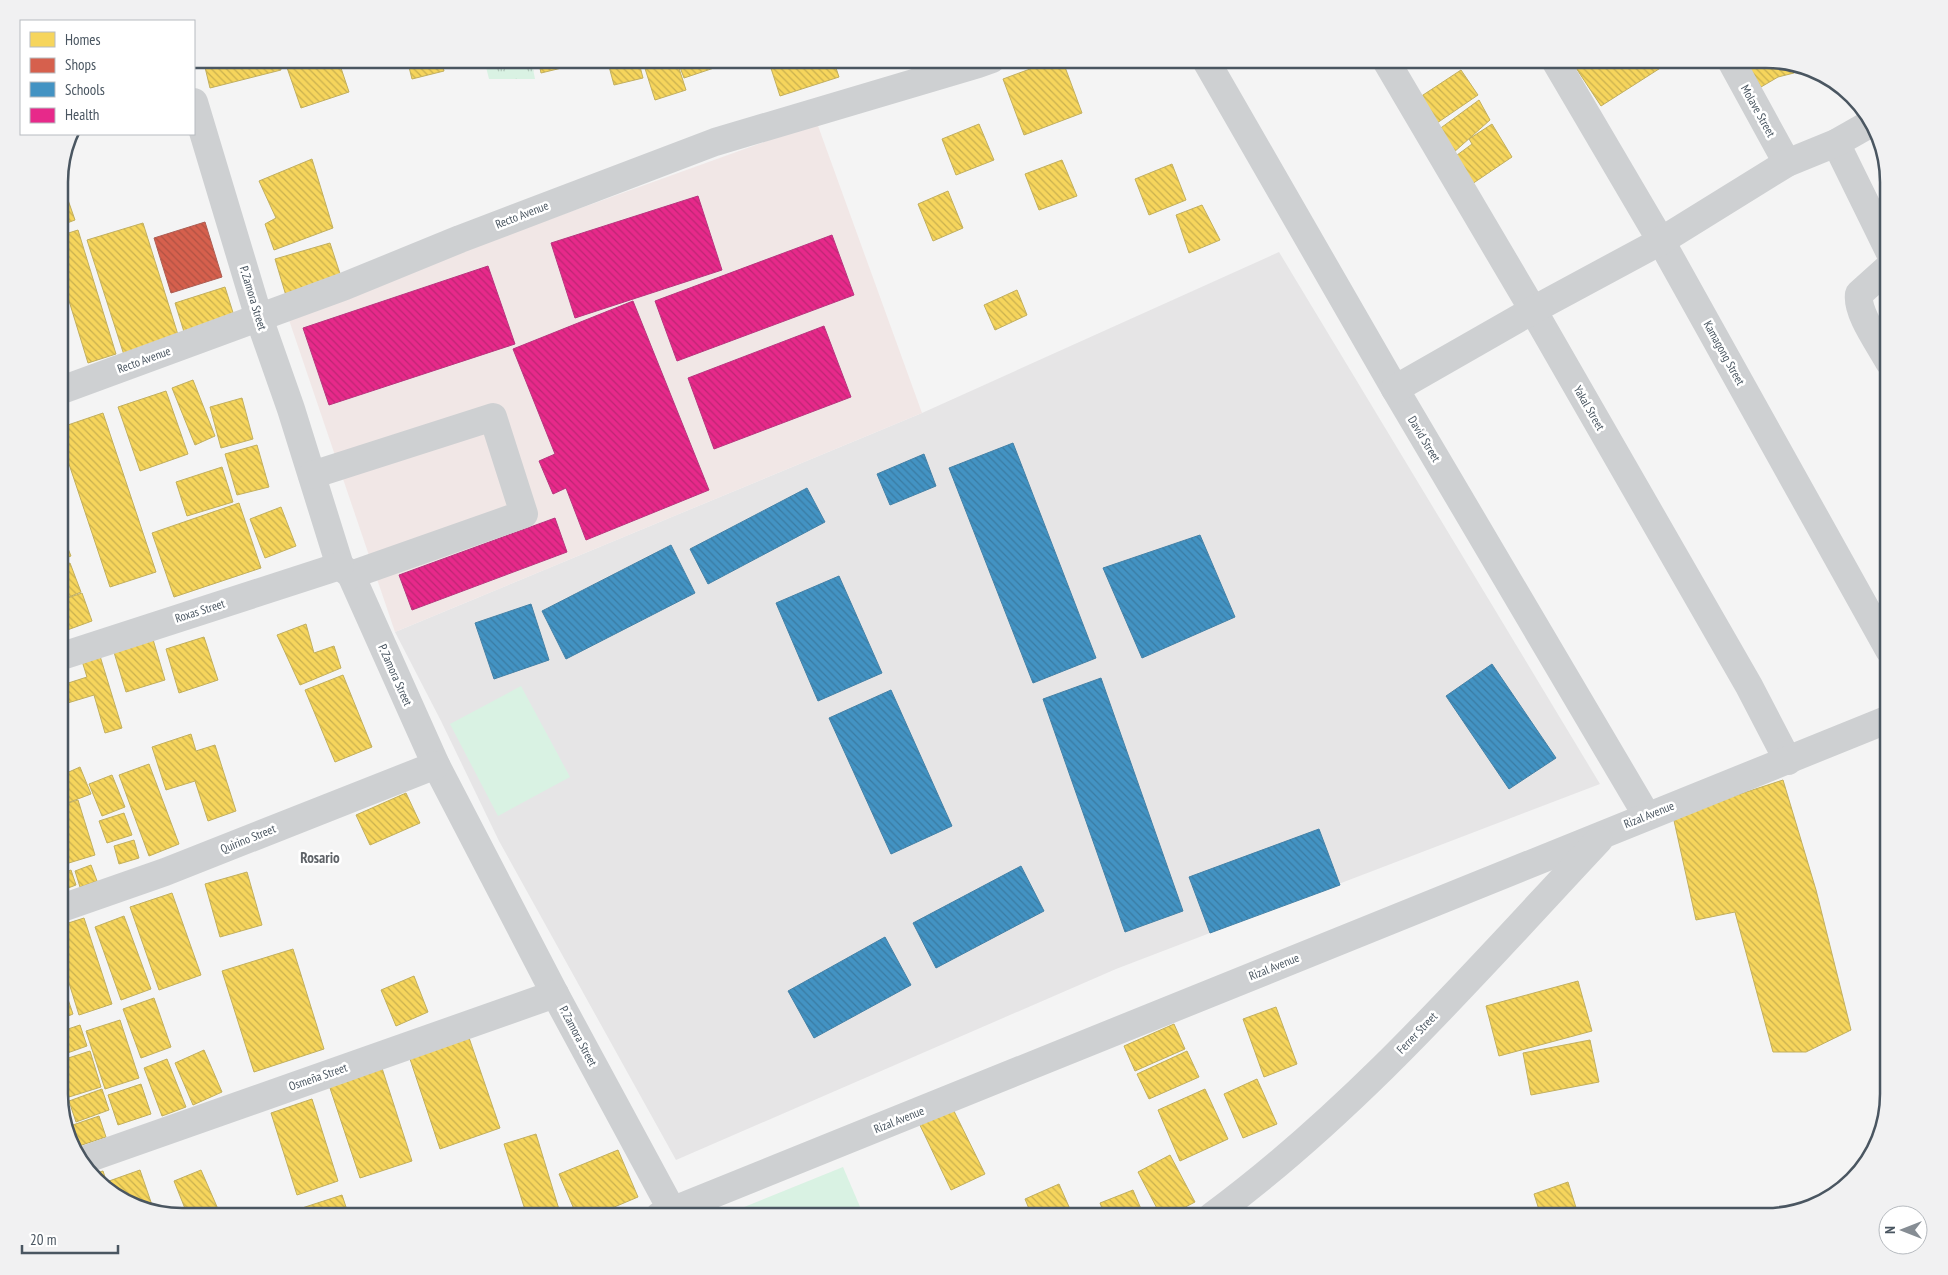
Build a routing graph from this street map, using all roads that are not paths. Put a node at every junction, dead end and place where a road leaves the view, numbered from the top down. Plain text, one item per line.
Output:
1 (968, 67) edge
2 (1210, 67) edge
3 (1390, 67) edge
4 (1559, 67) edge
5 (1734, 67) edge
6 (195, 105) edge
7 (1866, 126) edge
8 (1836, 143) junction
9 (1787, 163) junction
10 (1880, 233) edge
11 (1661, 241) junction
12 (1880, 275) edge
13 (1533, 310) junction
14 (259, 318) junction
15 (1880, 345) edge
16 (68, 388) edge
17 (1395, 389) junction
18 (312, 475) junction
19 (345, 570) junction
20 (1880, 634) edge
21 (68, 654) edge
22 (1880, 723) edge
23 (1788, 761) junction
24 (436, 765) junction
25 (1647, 816) junction
26 (1606, 832) junction
27 (68, 906) edge
28 (555, 994) junction
29 (88, 1158) edge
30 (665, 1208) edge
31 (686, 1208) edge
32 (1222, 1208) edge

1 - 14 street, Recto Avenue
2 - 17 street, David Street
3 - 13 street, Yakal Street
4 - 11 street, Kamagong Street
5 - 9 street, Molave Street
6 - 14 street, P. Zamora Street
7 - 8 street
8 - 9 street
8 - 10 street
9 - 11 street
11 - 13 street
11 - 20 street, Kamagong Street
12 - 15 street
13 - 17 street
13 - 23 street, Yakal Street
14 - 16 street, Recto Avenue
14 - 18 street, P. Zamora Street
17 - 25 street, David Street
18 - 19 street, P. Zamora Street
18 - 19 street, Roxas Street
19 - 21 street, Roxas Street
19 - 24 street, P. Zamora Street
22 - 23 street, Rizal Avenue
23 - 25 street, Rizal Avenue
24 - 27 street, Quirino Street
24 - 28 street, P. Zamora Street
25 - 26 street, Rizal Avenue
26 - 31 street, Rizal Avenue
26 - 32 street, Ferrer Street
28 - 29 street, Osmeña Street
28 - 30 street, P. Zamora Street

